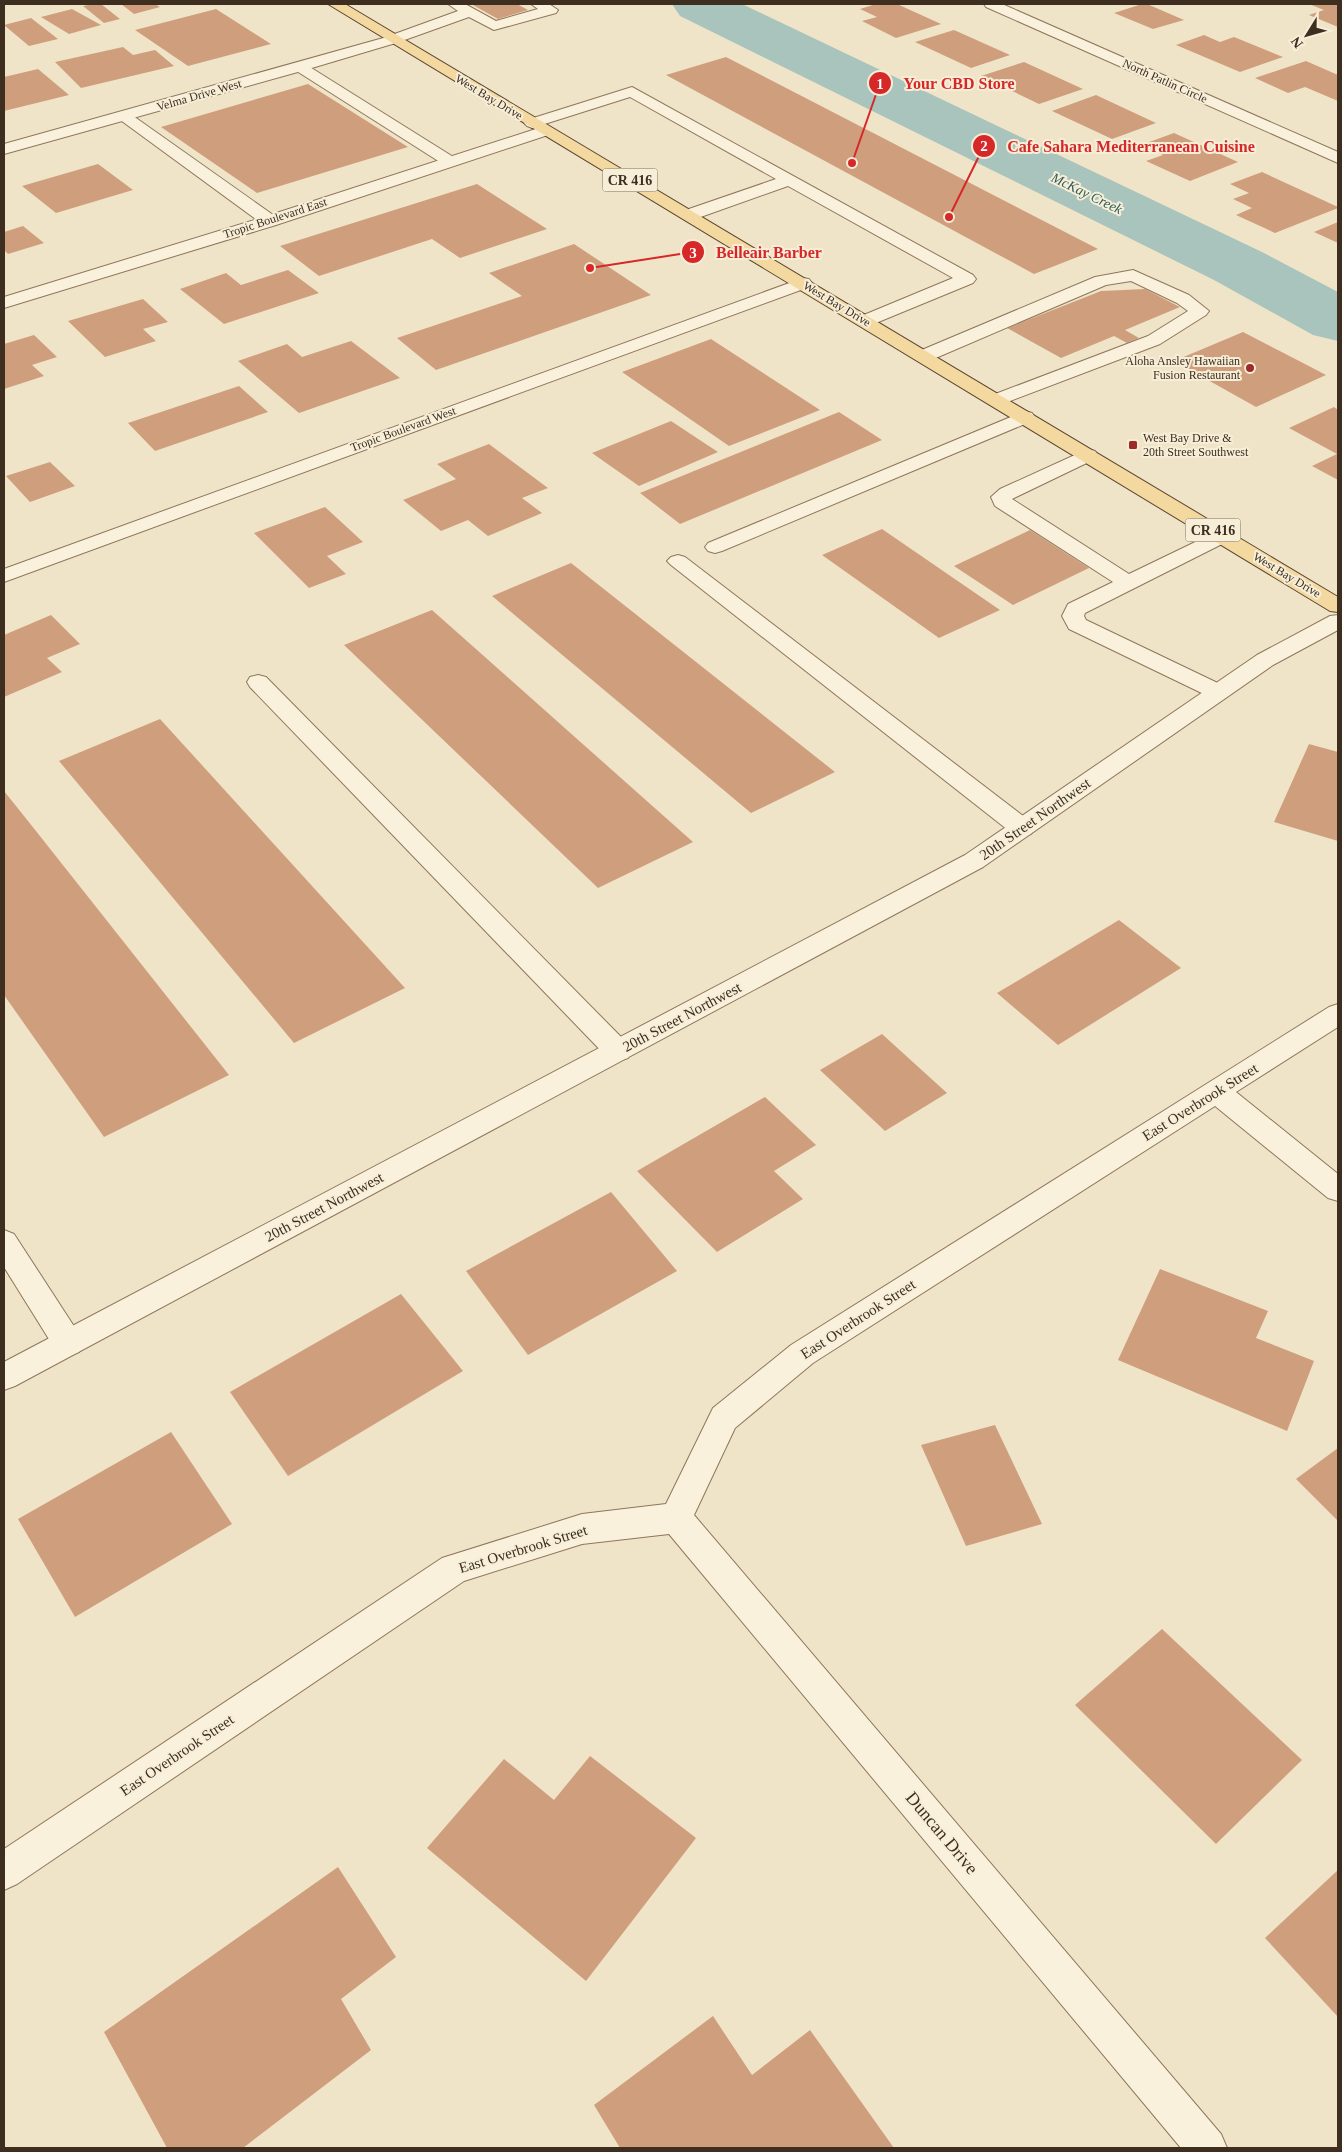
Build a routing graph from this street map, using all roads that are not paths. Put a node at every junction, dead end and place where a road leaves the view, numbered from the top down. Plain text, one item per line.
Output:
1 (335, 4) edge
2 (455, 4) edge
3 (538, 4) edge
4 (991, 4) edge
5 (475, 11) junction
6 (394, 39) junction
7 (300, 67) junction
8 (124, 116) junction
9 (539, 127) junction
10 (4, 149) edge
11 (1338, 158) edge
12 (449, 161) junction
13 (790, 180) junction
14 (689, 215) junction
15 (270, 220) junction
16 (802, 282) junction
17 (4, 303) edge
18 (865, 321) junction
19 (924, 356) junction
20 (997, 400) junction
21 (1025, 417) junction
22 (1088, 455) junction
23 (1223, 536) junction
24 (715, 547) dead end
25 (678, 561) dead end
26 (4, 576) edge
27 (1127, 582) junction
28 (1338, 606) edge
29 (1338, 621) edge
30 (258, 682) dead end
31 (1218, 692) junction
32 (1022, 828) junction
33 (1338, 1014) edge
34 (618, 1051) junction
35 (1216, 1092) junction
36 (1338, 1190) edge
37 (4, 1242) edge
38 (68, 1343) junction
39 (4, 1377) edge
40 (676, 1518) junction
41 (4, 1872) edge
42 (1207, 2148) edge

1 - 6 main road, West Bay Drive / CR 416
2 - 5 street
3 - 5 street
4 - 11 street, North Patlin Circle
5 - 6 street, Velma Drive West
6 - 7 street, Velma Drive West
6 - 9 main road, West Bay Drive / CR 416
7 - 8 street, Velma Drive West
7 - 12 street
8 - 10 street, Velma Drive West
8 - 15 street
9 - 12 street, Tropic Boulevard East
9 - 13 street, Tropic Boulevard East
9 - 14 main road, West Bay Drive / CR 416
12 - 15 street, Tropic Boulevard East
13 - 14 street
13 - 18 street, Tropic Boulevard East
14 - 16 main road, West Bay Drive / CR 416
15 - 17 street, Tropic Boulevard East
16 - 18 main road, West Bay Drive / CR 416
16 - 26 street, Tropic Boulevard West
18 - 19 main road, West Bay Drive / CR 416
19 - 20 main road, West Bay Drive / CR 416
19 - 20 street
20 - 21 main road, West Bay Drive / CR 416
21 - 22 main road, West Bay Drive / CR 416
21 - 24 street
22 - 23 main road, West Bay Drive / CR 416
22 - 27 street
23 - 27 street
23 - 28 main road, West Bay Drive / CR 416
25 - 32 street
27 - 31 street
29 - 31 street, 20th Street Northwest
30 - 34 street
31 - 32 street, 20th Street Northwest
32 - 34 street, 20th Street Northwest
33 - 35 street, East Overbrook Street
34 - 38 street, 20th Street Northwest
35 - 36 street
35 - 40 street, East Overbrook Street
37 - 38 street
38 - 39 street, 20th Street Northwest
40 - 41 street, East Overbrook Street
40 - 42 street, Duncan Drive

